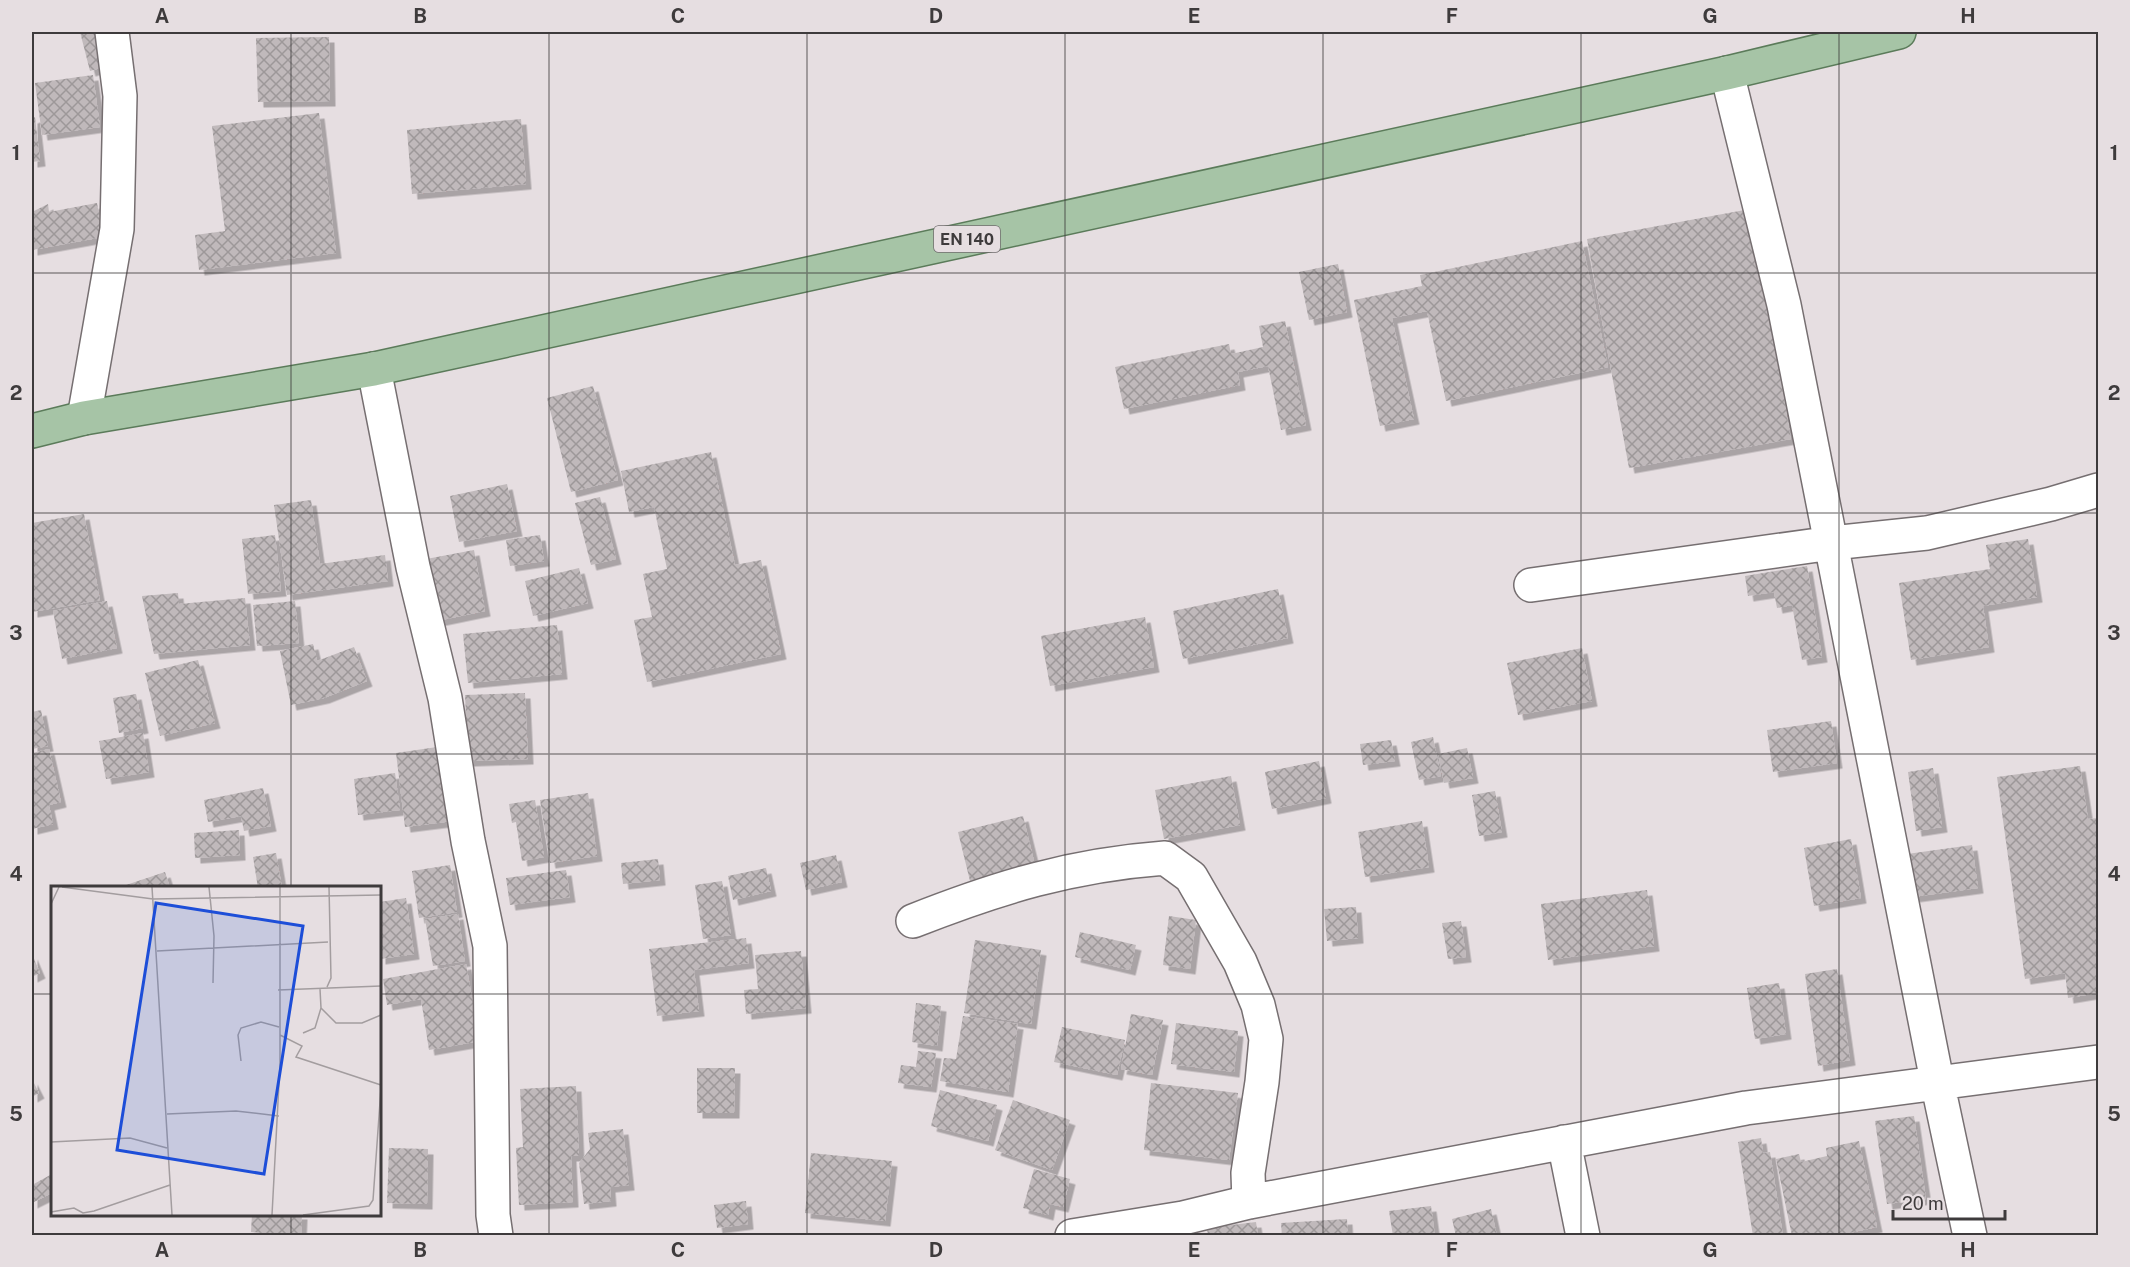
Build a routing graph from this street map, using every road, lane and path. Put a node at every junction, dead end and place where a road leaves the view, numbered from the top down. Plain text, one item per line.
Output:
1 (112, 32) edge
2 (1899, 32) edge
3 (1727, 73) junction
4 (374, 369) junction
5 (84, 418) junction
6 (32, 431) edge
7 (2098, 490) edge
8 (1832, 543) junction
9 (1532, 585) dead end
10 (913, 921) dead end
11 (2098, 1062) edge
12 (1937, 1081) junction
13 (1564, 1142) junction
14 (1249, 1202) junction
15 (1180, 1227) edge
16 (496, 1236) edge
17 (1072, 1236) edge
18 (1583, 1236) edge
19 (1970, 1236) edge

1 - 5 street
2 - 3 main road, EN 140
3 - 4 main road, EN 140
3 - 8 street
4 - 5 main road, EN 140
4 - 16 street
5 - 6 main road, EN 140
7 - 8 street
8 - 9 street
8 - 12 street
10 - 14 street
11 - 12 street
12 - 13 street
12 - 19 street
13 - 14 street
13 - 18 street
14 - 15 street
15 - 17 street

